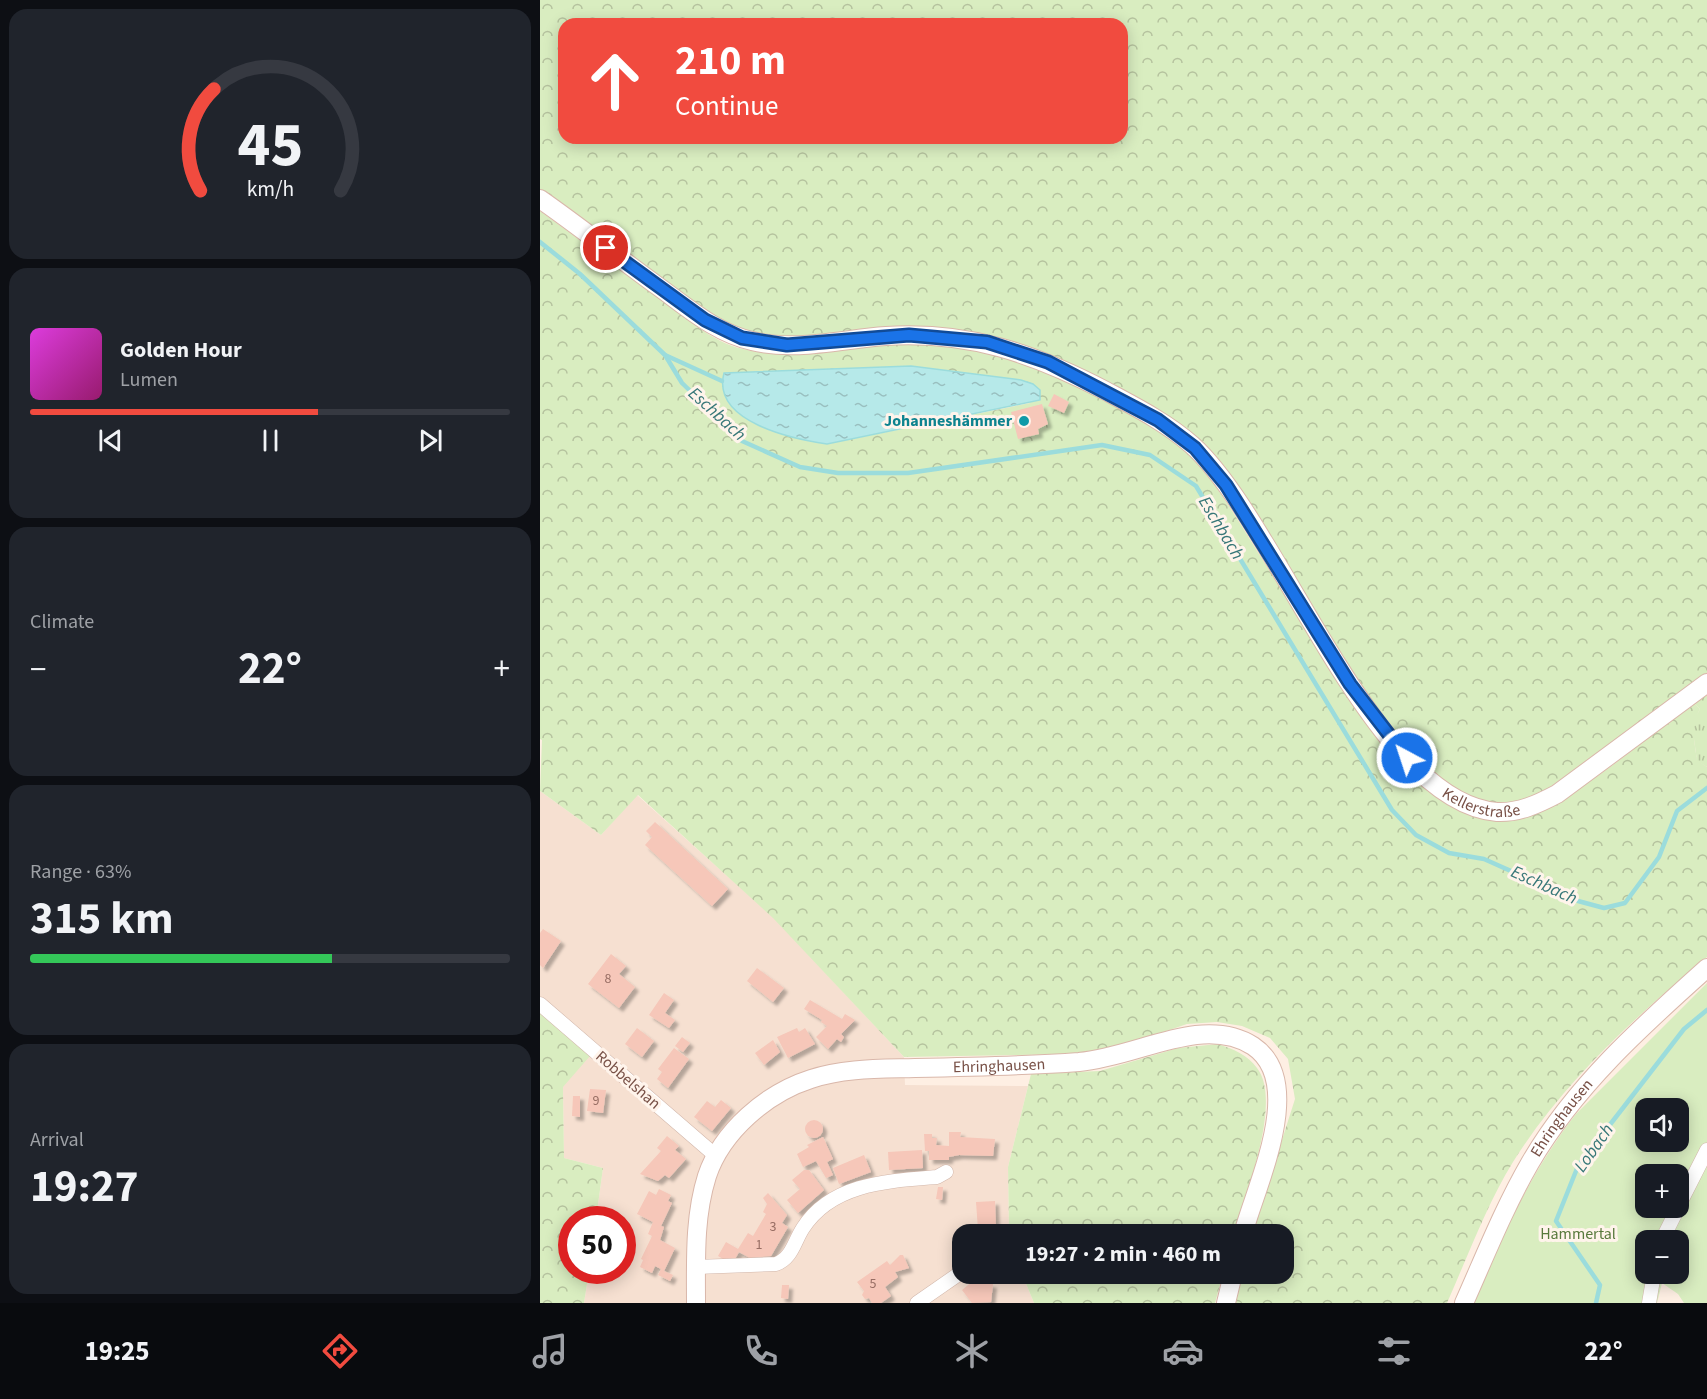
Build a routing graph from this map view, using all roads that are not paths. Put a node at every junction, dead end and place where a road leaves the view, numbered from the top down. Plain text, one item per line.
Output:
1 (540, 199) edge
2 (1707, 683) edge
3 (1707, 969) edge
4 (540, 1004) edge
5 (1707, 1150) edge
6 (716, 1156) junction
7 (946, 1172) dead end
8 (1689, 1185) edge
9 (1246, 1224) edge
10 (696, 1267) junction
11 (952, 1279) edge
12 (1231, 1284) edge
13 (1652, 1284) edge
14 (696, 1303) edge
15 (917, 1303) edge
16 (1226, 1303) edge
17 (1464, 1303) edge
18 (1649, 1303) edge

1 - 2 main road, Kellerstraße
3 - 17 main road, Ehringhausen
4 - 6 street, Robbelshan
5 - 8 street
6 - 9 main road, Ehringhausen
6 - 10 main road, Ehringhausen
7 - 10 street
10 - 14 main road, Ehringhausen
11 - 15 street
12 - 16 main road
13 - 18 street

